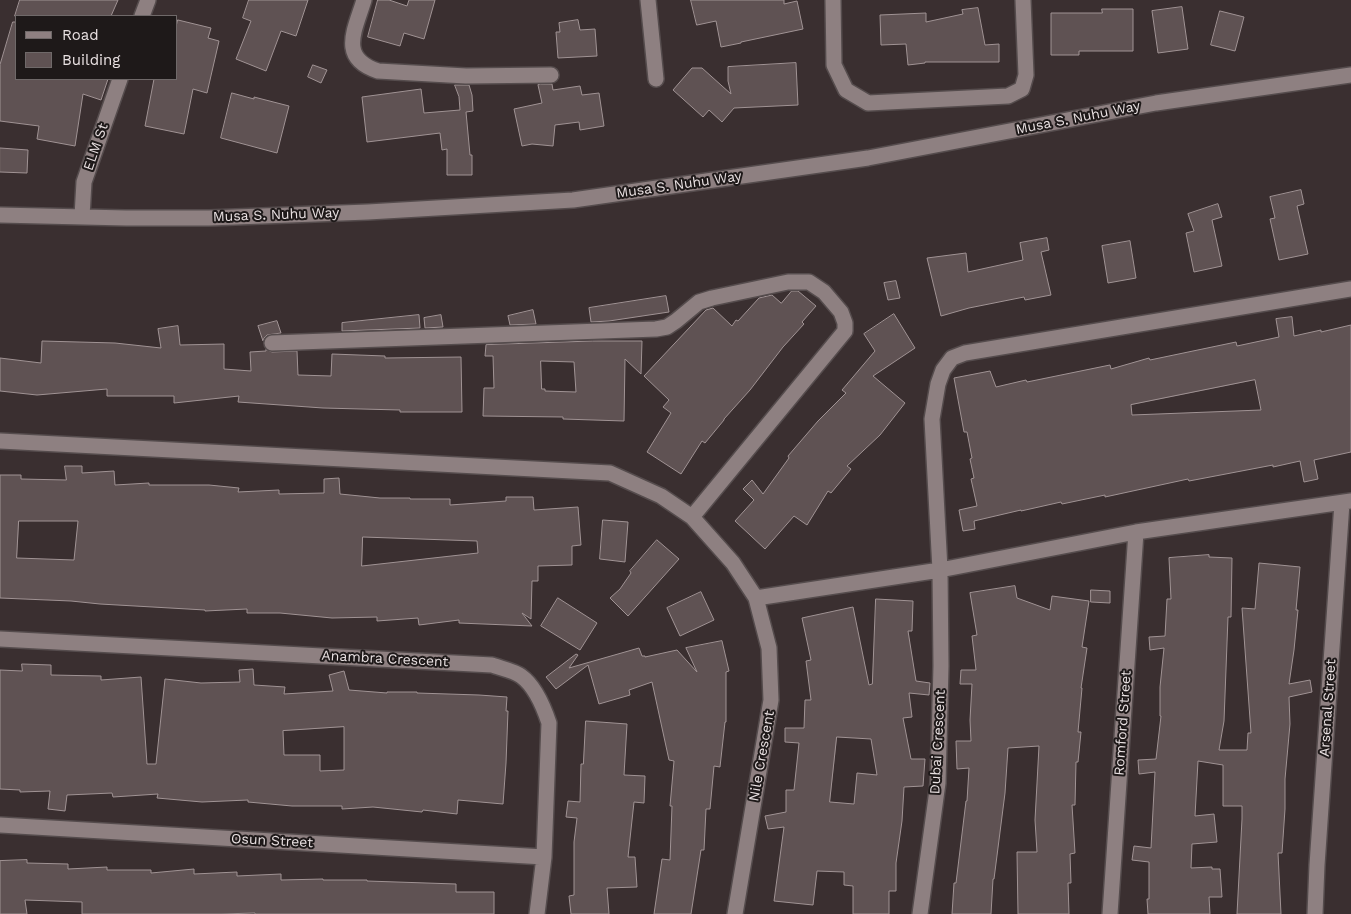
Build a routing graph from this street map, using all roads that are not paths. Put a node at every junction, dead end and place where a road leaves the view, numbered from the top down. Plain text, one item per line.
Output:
1 (148, 0) edge
2 (364, 0) edge
3 (648, 0) edge
4 (833, 0) edge
5 (1023, 0) edge
6 (142, 15) edge
7 (551, 75) dead end
8 (1351, 75) edge
9 (656, 79) dead end
10 (120, 80) edge
11 (0, 214) edge
12 (82, 216) junction
13 (1351, 288) edge
14 (272, 343) dead end
15 (0, 441) edge
16 (1346, 502) edge
17 (692, 517) junction
18 (1136, 532) junction
19 (940, 570) junction
20 (756, 598) junction
21 (0, 639) edge
22 (0, 825) edge
23 (544, 857) junction
24 (536, 914) edge
25 (735, 914) edge
26 (920, 914) edge
27 (1110, 914) edge
28 (1315, 914) edge

1 - 6 street
2 - 7 street
3 - 9 street
4 - 5 street
8 - 12 street, Musa S. Nuhu Way
10 - 12 street, ELM St
11 - 12 street, Musa S. Nuhu Way
13 - 19 street, Dubai Crescent
14 - 17 street
15 - 17 street, Nile Crescent
16 - 18 street
16 - 28 street, Arsenal Street
17 - 20 street, Nile Crescent
18 - 19 street
18 - 27 street, Romford Street
19 - 20 street
19 - 26 street, Dubai Crescent
20 - 25 street, Nile Crescent
21 - 23 street, Anambra Crescent
22 - 23 street, Osun Street
23 - 24 street, Anambra Crescent

